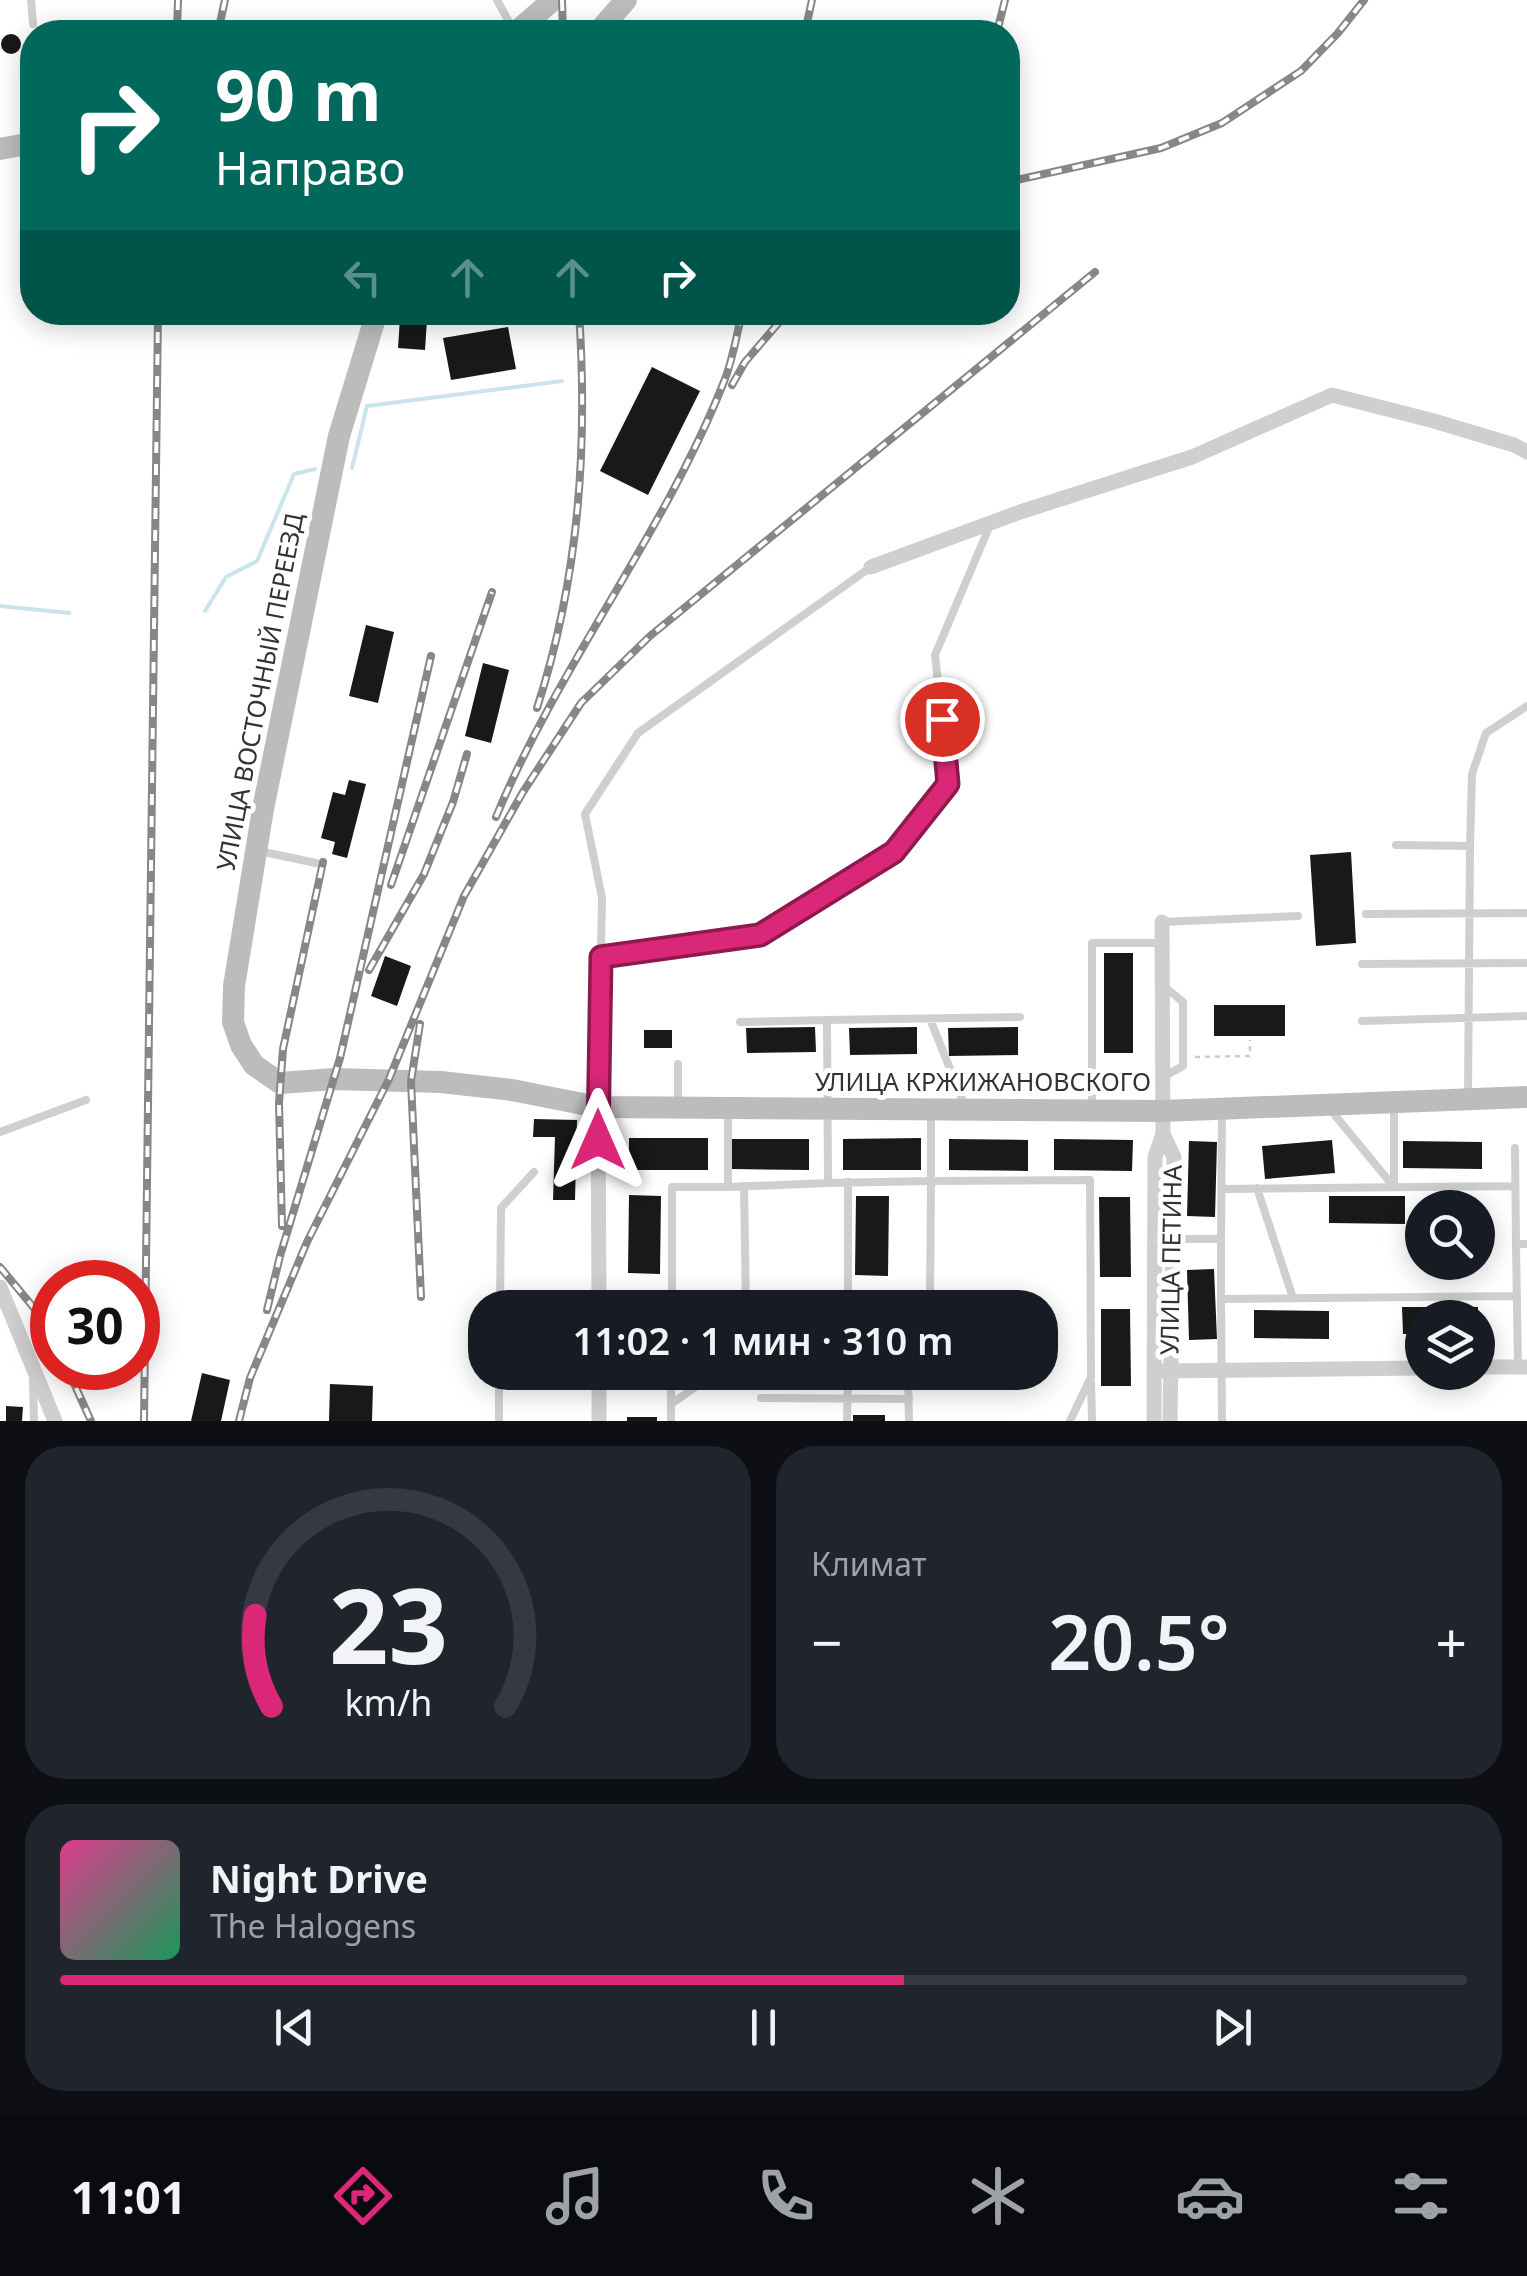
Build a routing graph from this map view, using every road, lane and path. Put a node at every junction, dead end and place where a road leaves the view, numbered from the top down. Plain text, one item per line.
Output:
1 (553, 0) edge
2 (626, 0) edge
3 (530, 20) edge
4 (608, 20) edge
5 (373, 325) edge
6 (1527, 452) edge
7 (990, 522) junction
8 (871, 567) joint
9 (1527, 706) edge
10 (1396, 845) dead end
11 (1470, 846) junction
12 (255, 850) junction
13 (316, 863) dead end
14 (1366, 914) dead end
15 (1470, 914) junction
16 (1527, 914) edge
17 (1298, 916) dead end
18 (1162, 922) joint
19 (1162, 944) junction
20 (601, 957) junction
21 (1527, 963) edge
22 (1362, 964) dead end
23 (1470, 966) junction
24 (1162, 984) junction
25 (1527, 1016) edge
26 (930, 1018) junction
27 (1020, 1018) dead end
28 (1469, 1018) junction
29 (827, 1020) junction
30 (1362, 1021) dead end
31 (740, 1022) dead end
32 (1250, 1040) dead end
33 (1183, 1058) junction
34 (678, 1064) dead end
35 (268, 1076) joint
36 (1163, 1077) junction
37 (1527, 1098) edge
38 (86, 1100) dead end
39 (1468, 1100) junction
40 (1394, 1102) junction
41 (1326, 1104) junction
42 (598, 1106) junction
43 (678, 1108) junction
44 (728, 1108) junction
45 (1222, 1108) junction
46 (828, 1109) junction
47 (931, 1109) junction
48 (966, 1110) junction
49 (1163, 1110) junction
50 (1092, 1111) junction
51 (0, 1132) edge
52 (1164, 1134) junction
53 (1514, 1148) dead end
54 (534, 1172) dead end
55 (931, 1181) junction
56 (848, 1182) junction
57 (828, 1183) junction
58 (728, 1186) junction
59 (744, 1186) junction
60 (1514, 1186) junction
61 (1394, 1187) junction
62 (1256, 1188) junction
63 (1222, 1189) junction
64 (1172, 1239) junction
65 (1222, 1240) junction
66 (1516, 1244) junction
67 (1527, 1244) edge
68 (0, 1287) edge
69 (500, 1290) edge
70 (598, 1290) edge
71 (672, 1290) edge
72 (746, 1290) edge
73 (848, 1290) edge
74 (930, 1290) edge
75 (1517, 1296) junction
76 (1292, 1298) junction
77 (1221, 1299) junction
78 (30, 1363) edge
79 (1523, 1366) edge
80 (1495, 1367) edge
81 (1405, 1368) edge
82 (1222, 1370) junction
83 (1162, 1371) junction
84 (1091, 1377) junction
85 (33, 1390) edge
86 (41, 1390) edge
87 (499, 1390) edge
88 (599, 1390) edge
89 (671, 1390) edge
90 (691, 1390) edge
91 (848, 1390) edge
92 (909, 1390) edge
93 (761, 1398) dead end
94 (848, 1398) junction
95 (909, 1399) junction
96 (671, 1404) junction
97 (34, 1421) edge
98 (55, 1421) edge
99 (499, 1421) edge
100 (599, 1421) edge
101 (671, 1421) edge
102 (847, 1421) edge
103 (909, 1421) edge
104 (1070, 1421) edge
105 (1092, 1421) edge
106 (1154, 1421) edge
107 (1170, 1421) edge
108 (1222, 1421) edge

1 - 3 street
2 - 4 street
5 - 12 street, УЛИЦА ВОСТОЧНЫЙ ПЕРЕЕЗД
6 - 7 street
7 - 8 street
7 - 20 lane
8 - 20 lane
9 - 11 lane
10 - 11 lane
11 - 15 lane
12 - 13 lane
12 - 35 street, УЛИЦА ВОСТОЧНЫЙ ПЕРЕЕЗД
14 - 15 lane
15 - 16 lane
15 - 23 lane
17 - 18 lane
18 - 19 street, УЛИЦА ПЕТИНА
19 - 24 street, УЛИЦА ПЕТИНА
19 - 50 lane
20 - 42 lane
21 - 23 lane
22 - 23 lane
23 - 28 lane
24 - 33 lane
24 - 36 street, УЛИЦА ПЕТИНА
25 - 28 lane
26 - 27 lane
26 - 29 lane
26 - 48 lane
28 - 30 lane
28 - 39 lane
29 - 31 lane
29 - 46 lane
32 - 33 path
33 - 36 lane
34 - 43 lane
35 - 42 street, УЛИЦА КРЖИЖАНОВСКОГО
36 - 49 street, УЛИЦА ПЕТИНА
37 - 39 street, УЛИЦА КРЖИЖАНОВСКОГО
38 - 51 lane
39 - 40 street, УЛИЦА КРЖИЖАНОВСКОГО
40 - 41 street, УЛИЦА КРЖИЖАНОВСКОГО
40 - 61 lane
41 - 45 street, УЛИЦА КРЖИЖАНОВСКОГО
41 - 61 lane
42 - 43 street, УЛИЦА КРЖИЖАНОВСКОГО
42 - 70 street
43 - 44 street, УЛИЦА КРЖИЖАНОВСКОГО
44 - 46 street, УЛИЦА КРЖИЖАНОВСКОГО
44 - 58 lane
45 - 49 street, УЛИЦА КРЖИЖАНОВСКОГО
45 - 63 lane
46 - 47 street, УЛИЦА КРЖИЖАНОВСКОГО
46 - 57 lane
47 - 48 street, УЛИЦА КРЖИЖАНОВСКОГО
47 - 55 lane
48 - 50 street, УЛИЦА КРЖИЖАНОВСКОГО
49 - 50 street, УЛИЦА КРЖИЖАНОВСКОГО
49 - 52 street, УЛИЦА ПЕТИНА
52 - 64 street, УЛИЦА ПЕТИНА
52 - 83 street
53 - 60 lane
54 - 69 lane
55 - 56 lane
55 - 74 lane
55 - 84 lane
56 - 57 lane
56 - 73 lane
57 - 59 lane
58 - 59 lane
58 - 71 lane
59 - 72 lane
60 - 61 lane
60 - 66 lane
61 - 62 lane
62 - 63 lane
62 - 76 lane
63 - 65 lane
64 - 65 lane
64 - 83 street, УЛИЦА ПЕТИНА
65 - 77 lane
66 - 67 lane
66 - 75 lane
68 - 78 street
75 - 76 lane
75 - 79 lane
76 - 77 lane
77 - 82 lane
79 - 80 street
81 - 82 street
82 - 83 street
82 - 108 lane
83 - 106 street
83 - 107 street, УЛИЦА ПЕТИНА
84 - 104 lane
84 - 105 lane
85 - 97 lane
86 - 98 street
87 - 99 lane
88 - 100 street
89 - 96 lane
90 - 96 lane
91 - 94 lane
92 - 95 lane
93 - 94 lane
94 - 95 lane
94 - 102 lane
95 - 103 lane
96 - 101 lane

